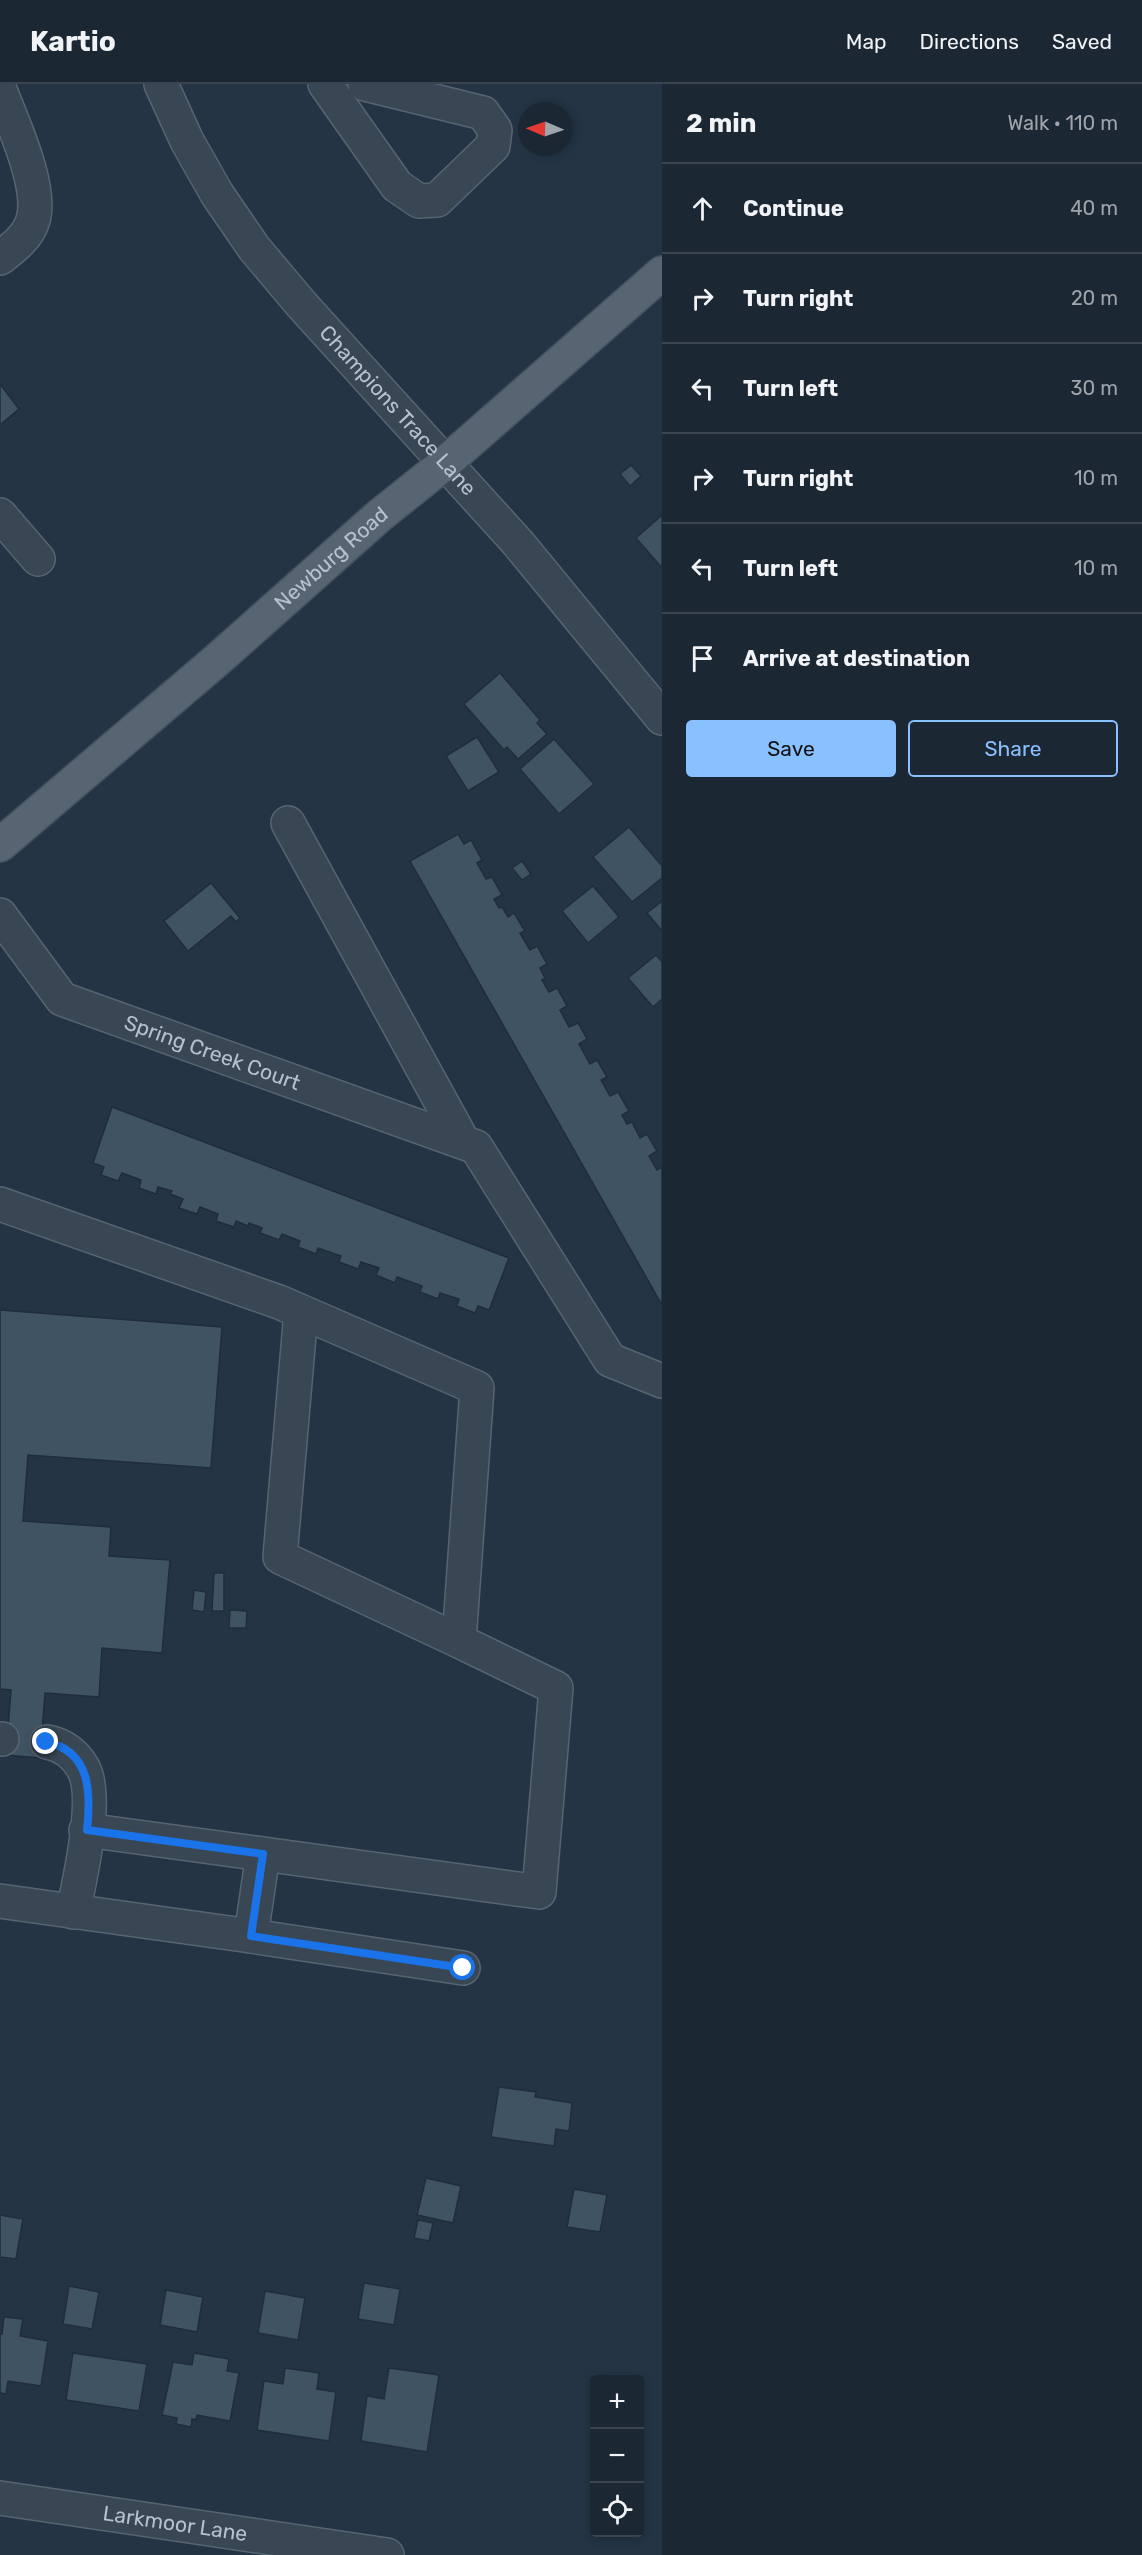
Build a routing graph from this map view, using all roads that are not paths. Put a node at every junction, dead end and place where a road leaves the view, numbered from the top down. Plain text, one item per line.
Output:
1 (161, 84) edge
2 (364, 84) edge
3 (334, 85) edge
4 (0, 90) edge
5 (0, 258) edge
6 (662, 273) edge
7 (444, 464) junction
8 (0, 515) edge
9 (38, 559) dead end
10 (662, 718) edge
11 (288, 823) dead end
12 (0, 845) edge
13 (0, 915) edge
14 (462, 1140) junction
15 (0, 1204) edge
16 (301, 1312) junction
17 (662, 1381) edge
18 (459, 1641) junction
19 (46, 1742) dead end
20 (87, 1830) junction
21 (263, 1854) junction
22 (0, 1901) edge
23 (73, 1912) junction
24 (251, 1936) junction
25 (463, 1968) dead end
26 (0, 2498) edge
27 (387, 2555) edge

1 - 7 street, Champions Trace Lane
2 - 3 street
4 - 5 street
6 - 7 main road, Newburg Road
7 - 10 street, Champions Trace Lane
7 - 12 main road, Newburg Road
8 - 9 street
11 - 14 street
13 - 14 street, Spring Creek Court
14 - 17 street
15 - 16 street
16 - 18 street
16 - 18 street
18 - 21 street
19 - 20 street
20 - 21 street
20 - 23 street
21 - 24 street
22 - 23 street
23 - 24 street
24 - 25 street
26 - 27 street, Larkmoor Lane

